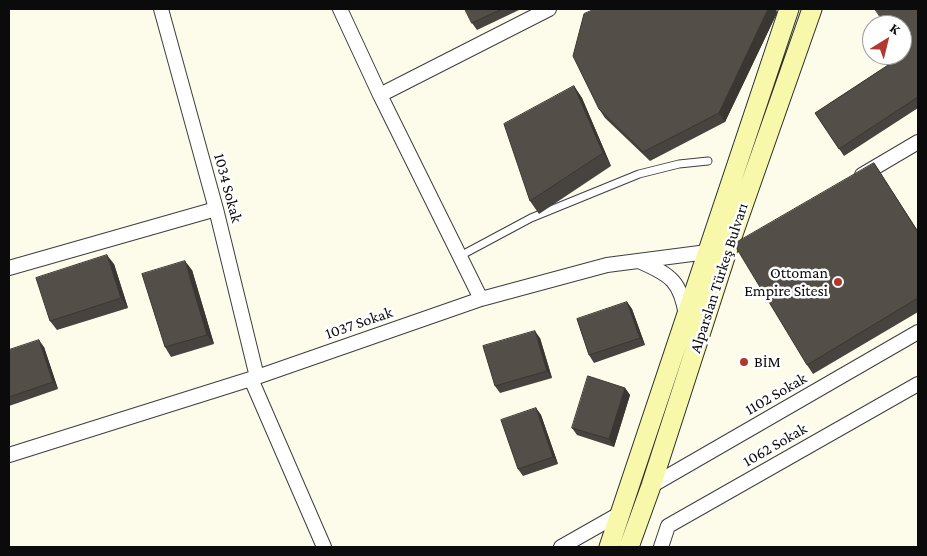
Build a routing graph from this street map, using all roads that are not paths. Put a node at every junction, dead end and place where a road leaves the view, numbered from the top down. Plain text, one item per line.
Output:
1 (161, 9) edge
2 (340, 9) edge
3 (549, 9) edge
4 (789, 9) edge
5 (812, 9) edge
6 (532, 13) edge
7 (380, 95) junction
8 (918, 142) edge
9 (708, 161) dead end
10 (852, 181) edge
11 (216, 209) junction
12 (735, 247) junction
13 (707, 251) junction
14 (460, 256) junction
15 (640, 262) junction
16 (9, 268) edge
17 (481, 299) junction
18 (686, 316) junction
19 (918, 332) edge
20 (254, 378) junction
21 (918, 384) edge
22 (9, 455) edge
23 (651, 486) junction
24 (621, 513) junction
25 (324, 547) edge
26 (561, 547) edge
27 (609, 547) edge
28 (629, 547) edge
29 (661, 547) edge

1 - 11 street, 1034 Sokak
2 - 7 street
3 - 6 street
4 - 13 main road, Alparslan Türkeş Bulvarı
5 - 12 main road, Alparslan Türkeş Bulvarı
6 - 7 street
7 - 14 street
8 - 10 street
9 - 14 lane
11 - 16 street
11 - 20 street, 1034 Sokak
12 - 13 street, 1037 Sokak
12 - 23 main road, Alparslan Türkeş Bulvarı
13 - 15 street, 1037 Sokak
13 - 18 main road, Alparslan Türkeş Bulvarı
14 - 17 street
15 - 17 street, 1037 Sokak
15 - 18 street
17 - 20 street, 1037 Sokak
18 - 24 main road, Alparslan Türkeş Bulvarı
19 - 23 street, 1102 Sokak
20 - 22 street, 1037 Sokak
20 - 25 street, 1034 Sokak
21 - 29 street, 1062 Sokak
23 - 28 main road, Alparslan Türkeş Bulvarı
24 - 26 street
24 - 27 main road, Alparslan Türkeş Bulvarı

